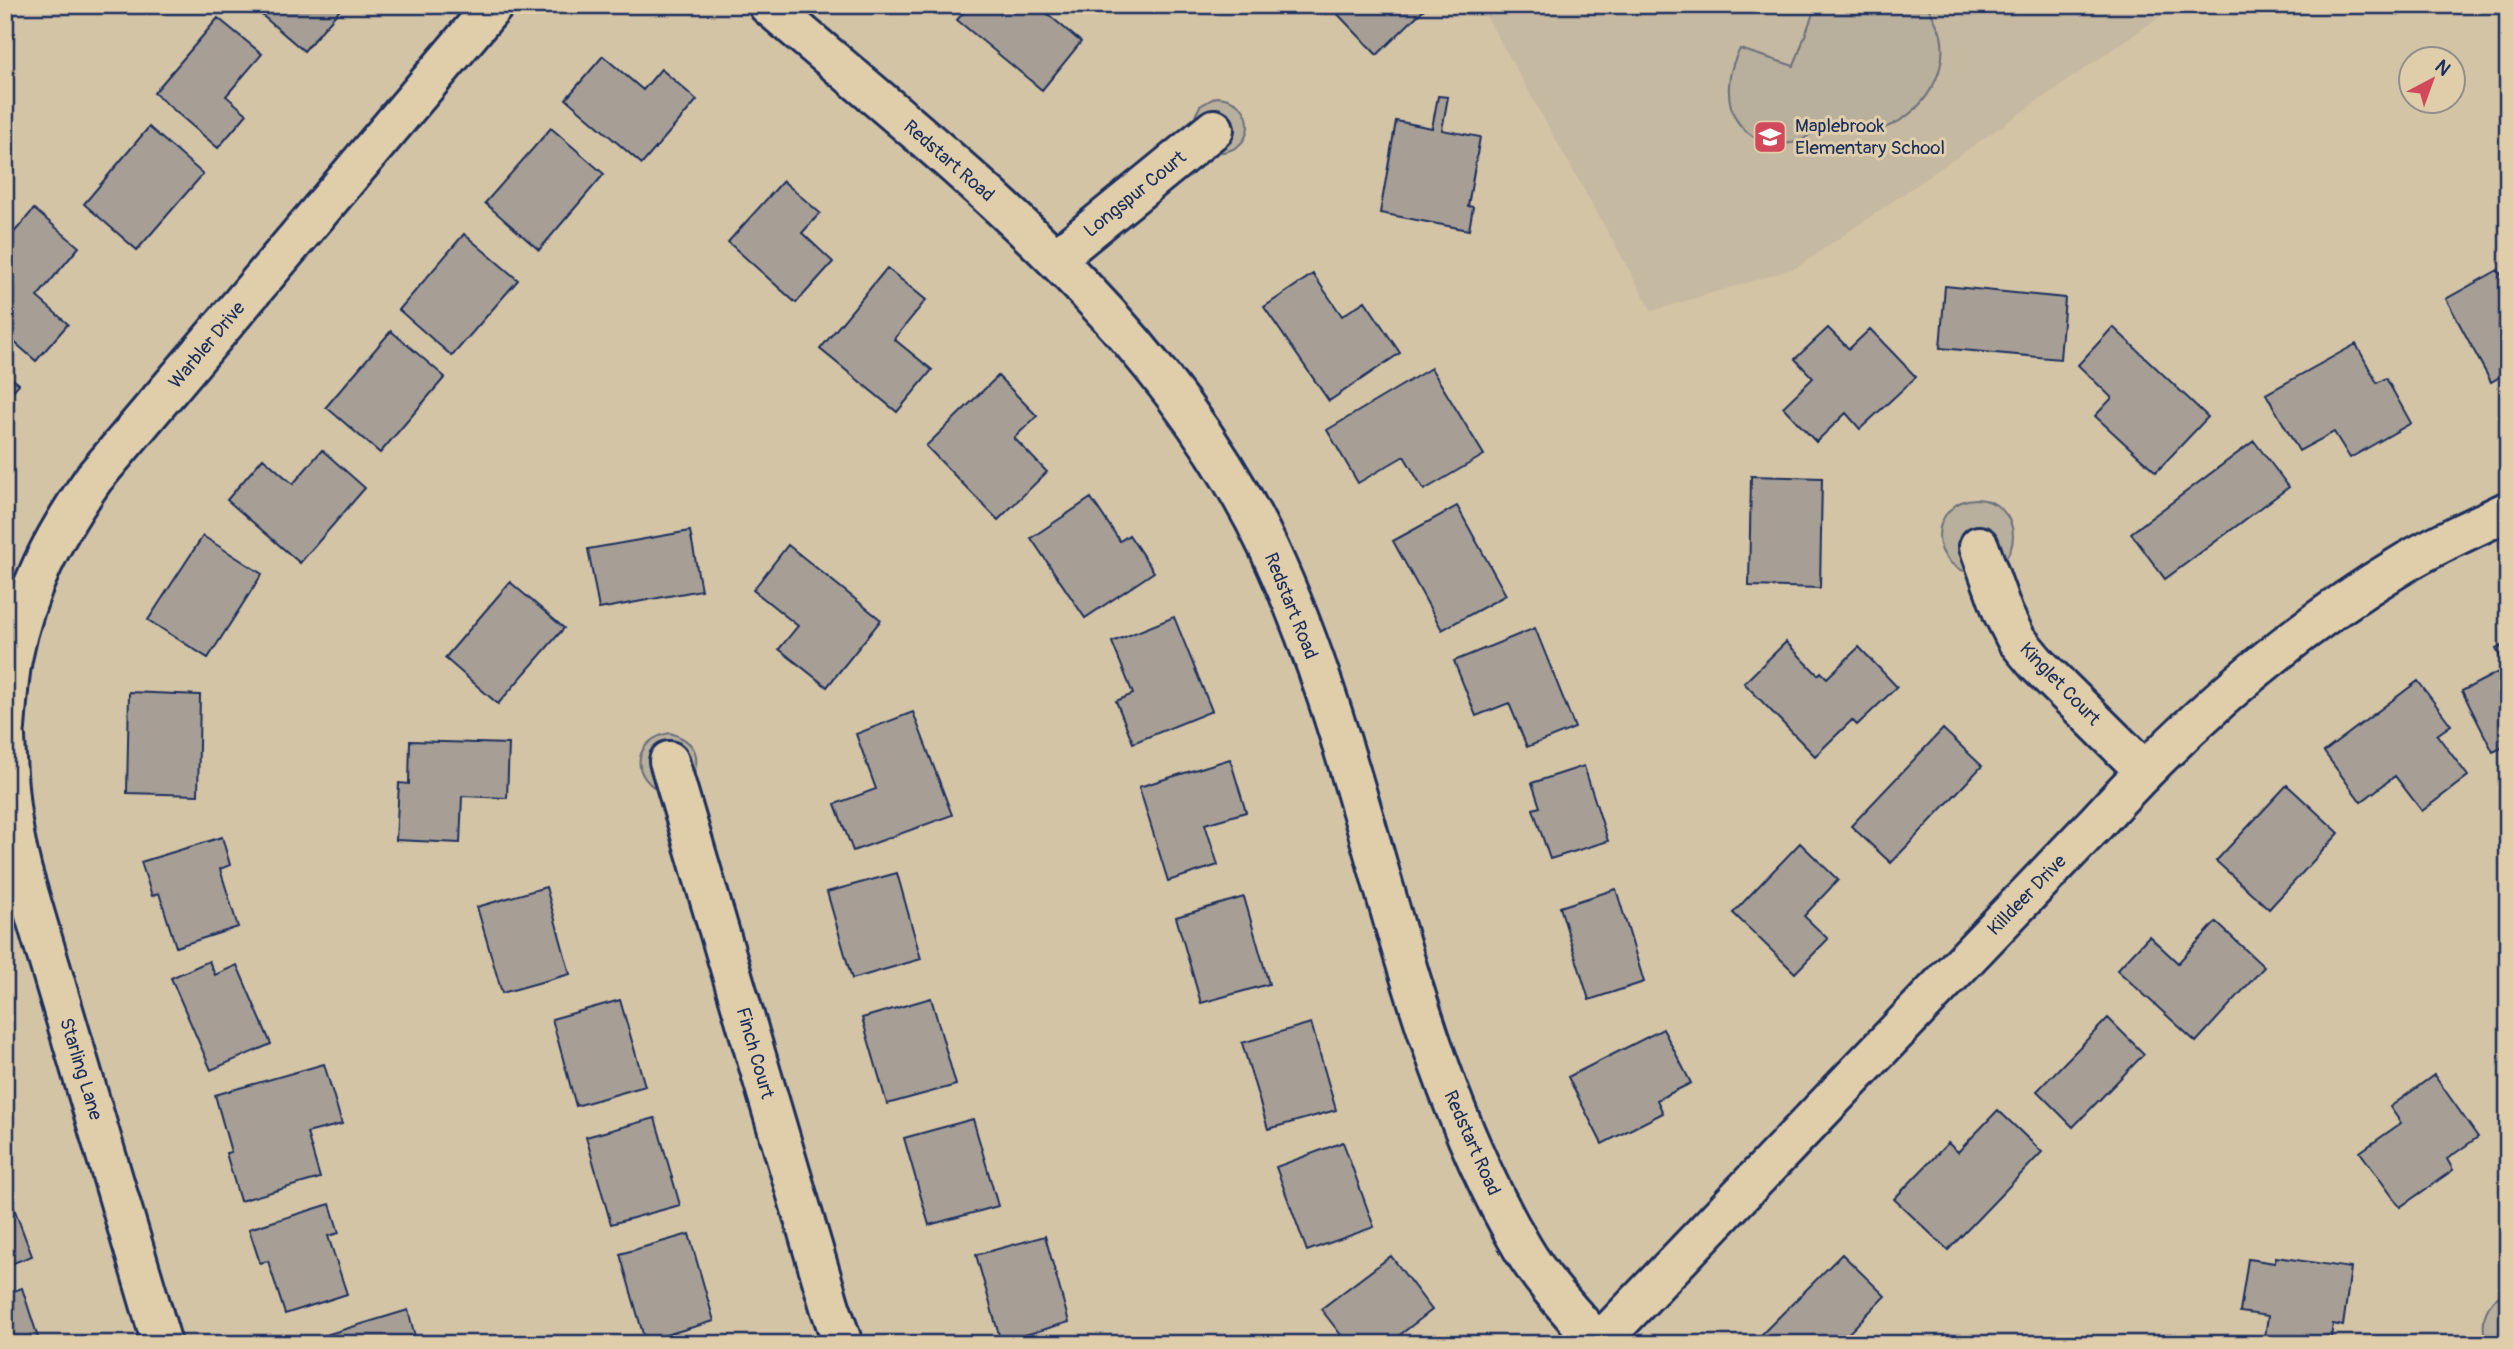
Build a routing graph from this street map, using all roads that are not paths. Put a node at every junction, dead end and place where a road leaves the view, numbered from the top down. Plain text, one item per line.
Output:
1 (495, 5) edge
2 (768, 5) edge
3 (1214, 129) dead end
4 (1056, 258) junction
5 (2508, 511) edge
6 (1979, 546) dead end
7 (5, 729) edge
8 (5, 737) edge
9 (669, 761) dead end
10 (2144, 770) junction
11 (6, 792) edge
12 (162, 1344) edge
13 (843, 1344) edge
14 (1598, 1344) edge

1 - 7 street, Warbler Drive
2 - 4 street, Redstart Road
3 - 4 street, Longspur Court
4 - 14 street, Redstart Road
5 - 10 street, Killdeer Drive
6 - 10 street, Kinglet Court
8 - 11 street
9 - 13 street, Finch Court
10 - 14 street, Killdeer Drive
11 - 12 street, Starling Lane

